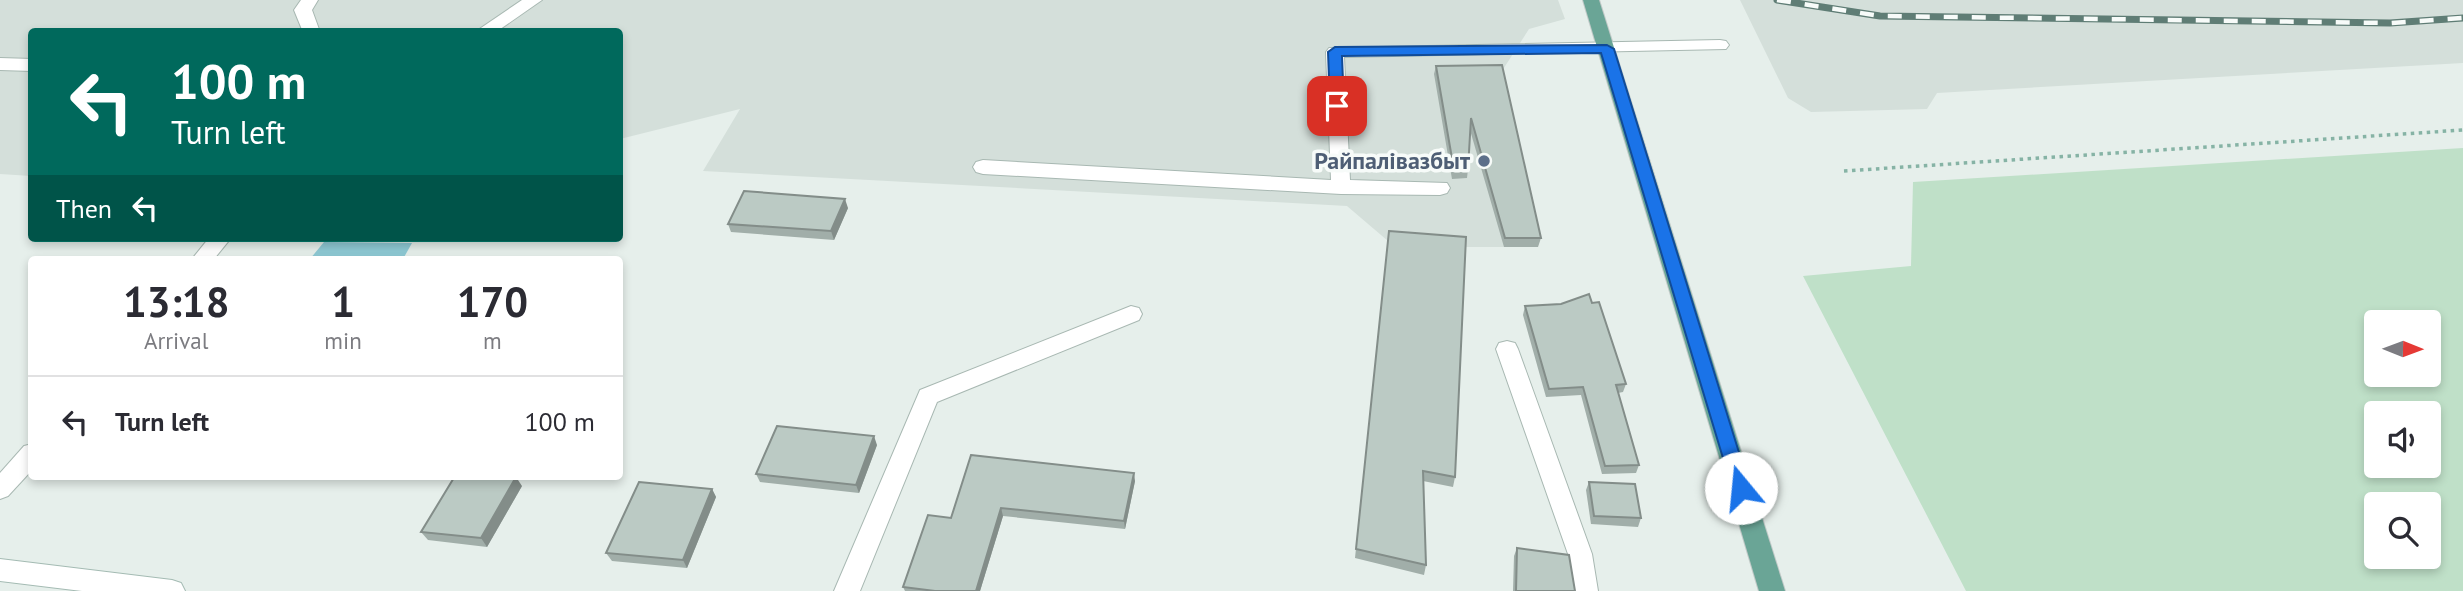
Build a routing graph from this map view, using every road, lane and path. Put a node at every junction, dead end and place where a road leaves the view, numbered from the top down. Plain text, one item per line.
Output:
1 (310, 0) edge
2 (534, 0) edge
3 (1591, 0) edge
4 (310, 28) edge
5 (489, 28) edge
6 (1720, 45) dead end
7 (1607, 49) junction
8 (0, 64) edge
9 (28, 65) edge
10 (2463, 130) edge
11 (983, 167) dead end
12 (1843, 171) dead end
13 (1341, 187) junction
14 (1440, 188) dead end
15 (1131, 314) dead end
16 (1507, 349) dead end
17 (28, 458) edge
18 (0, 489) edge
19 (0, 570) edge
20 (172, 591) edge
21 (847, 591) edge
22 (1585, 591) edge
23 (1772, 591) edge

1 - 4 main road
2 - 5 main road
3 - 7 main road
6 - 7 main road
7 - 13 main road
7 - 23 main road
8 - 9 main road
10 - 12 path
11 - 13 main road
13 - 14 main road
15 - 21 main road
16 - 22 main road
17 - 18 main road
19 - 20 main road

